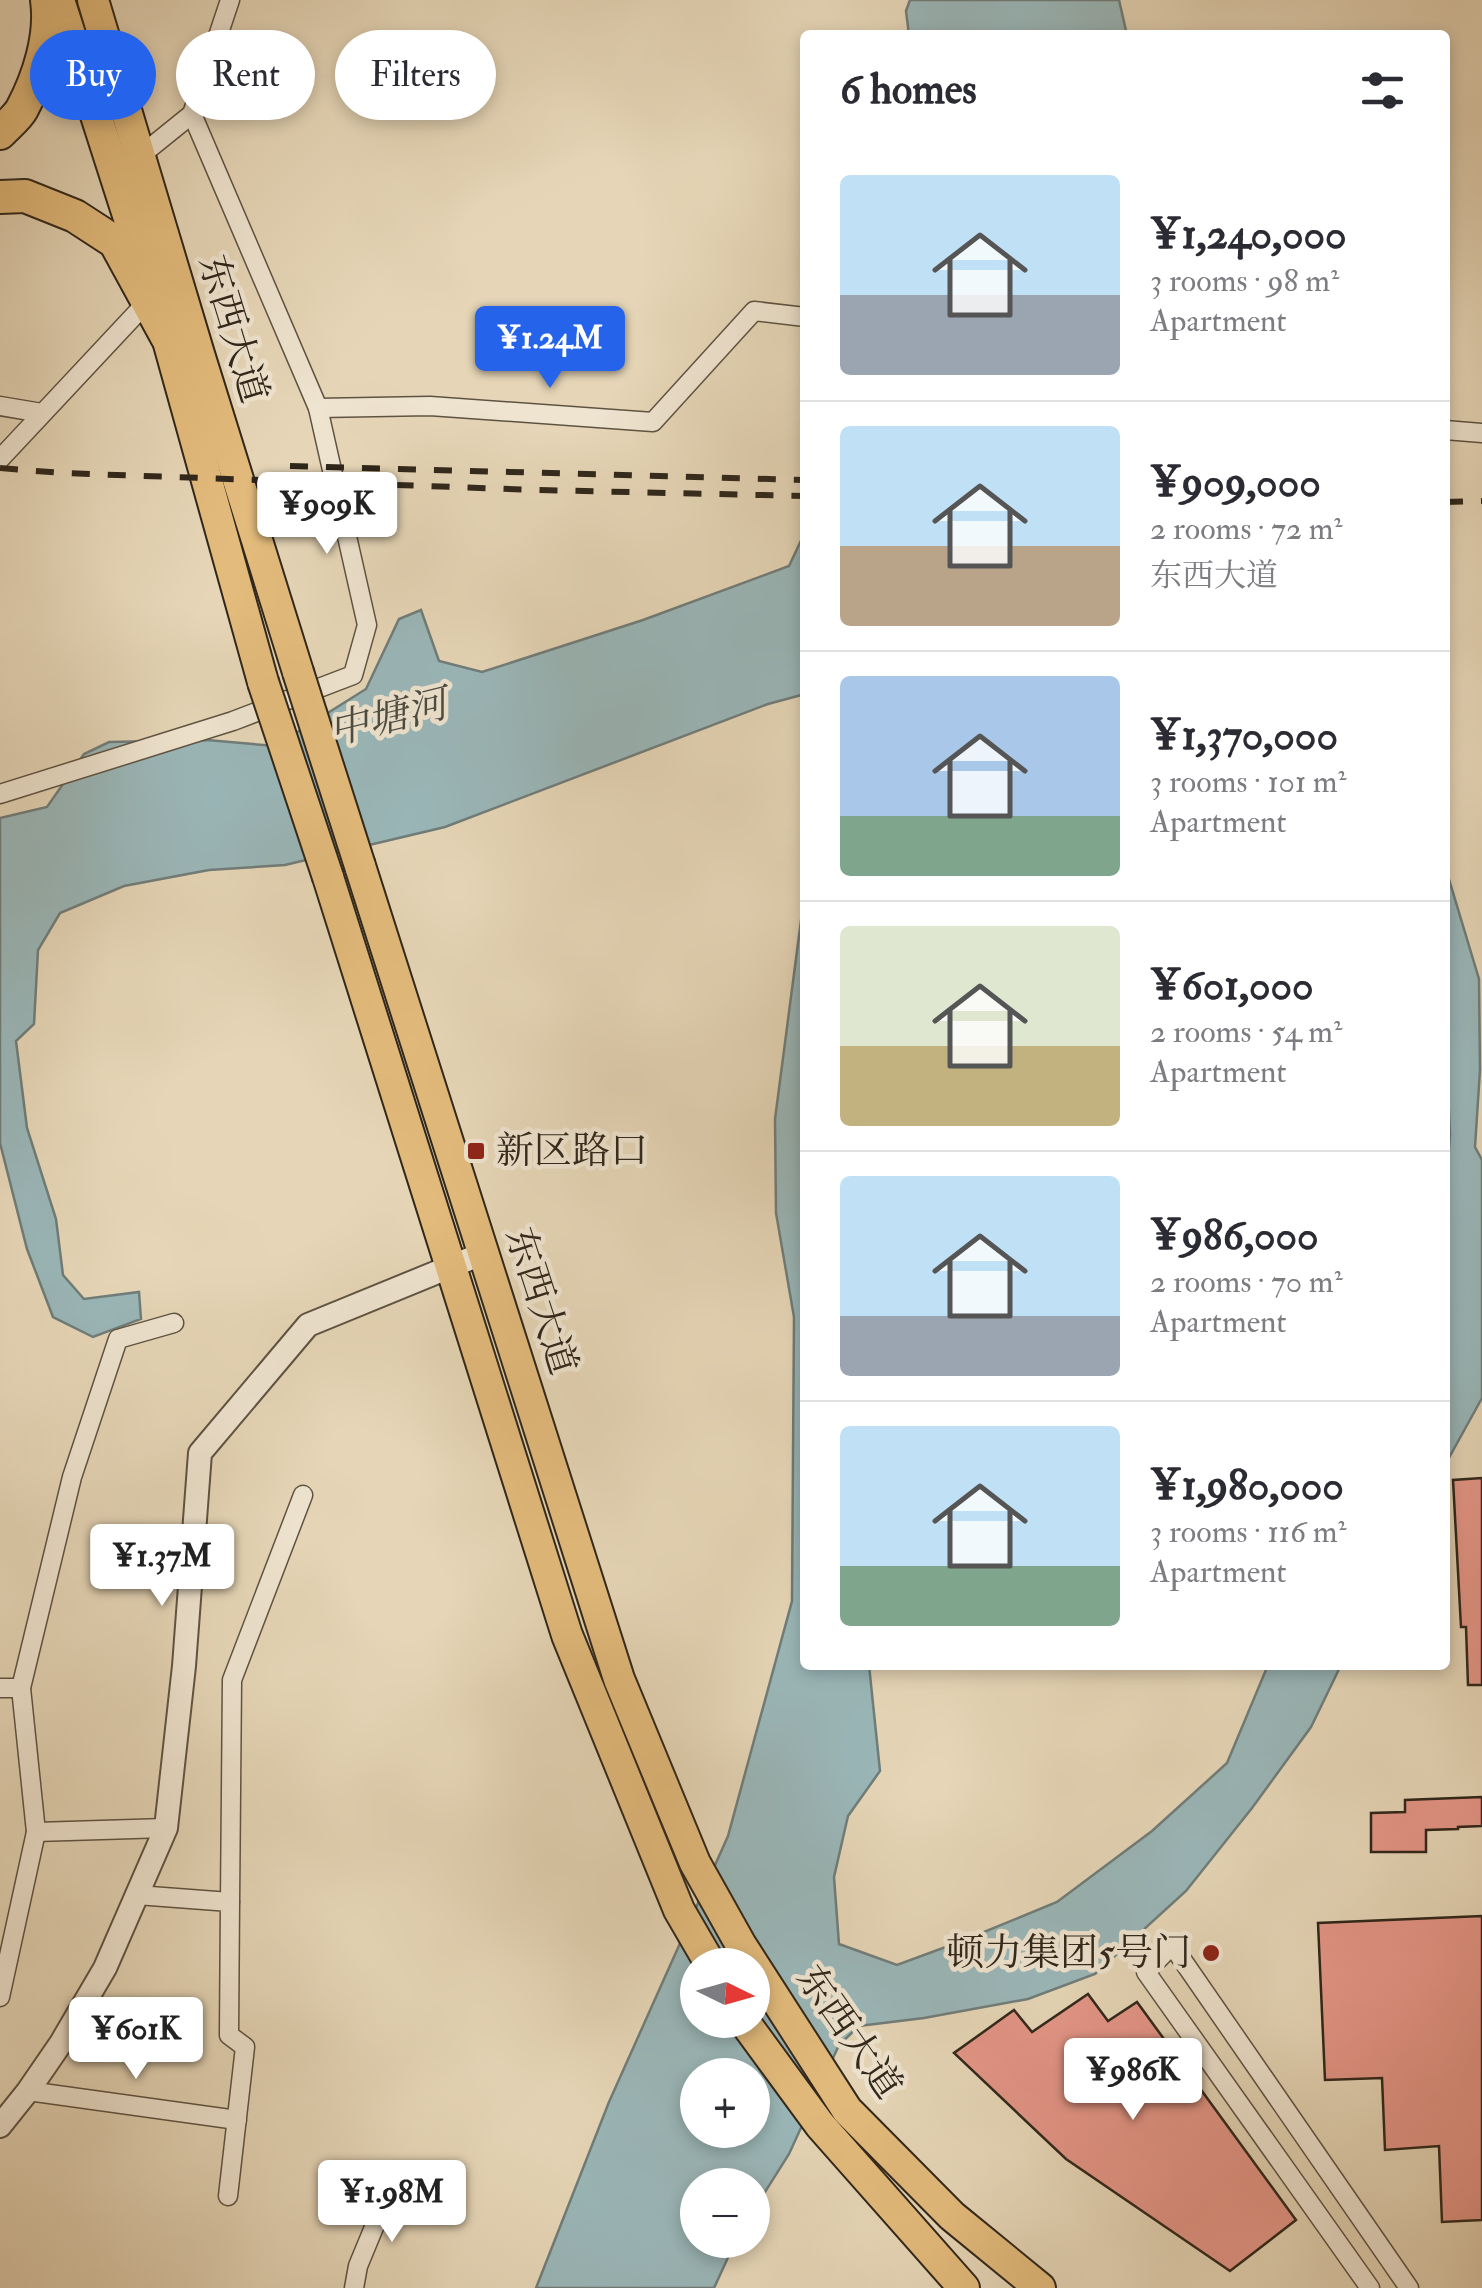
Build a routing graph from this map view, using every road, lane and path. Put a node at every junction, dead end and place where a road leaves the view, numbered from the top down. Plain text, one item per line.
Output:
1 (47, 0) edge
2 (59, 0) edge
3 (93, 0) edge
4 (230, 0) edge
5 (220, 30) edge
6 (185, 120) edge
7 (195, 120) edge
8 (0, 132) edge
9 (140, 156) junction
10 (0, 197) edge
11 (148, 302) junction
12 (800, 317) edge
13 (167, 337) junction
14 (0, 406) edge
15 (318, 408) junction
16 (42, 414) junction
17 (1450, 430) edge
18 (1482, 432) edge
19 (0, 459) edge
20 (0, 794) edge
21 (484, 1253) junction
22 (450, 1266) junction
23 (174, 1323) dead end
24 (303, 1495) dead end
25 (0, 1688) edge
26 (22, 1688) junction
27 (166, 1828) junction
28 (36, 1832) junction
29 (137, 1895) junction
30 (230, 1902) junction
31 (701, 1948) edge
32 (0, 1997) edge
33 (756, 2038) edge
34 (28, 2091) junction
35 (237, 2120) junction
36 (0, 2126) edge
37 (389, 2191) dead end
38 (228, 2196) dead end
39 (354, 2288) edge
40 (964, 2288) edge
41 (1040, 2288) edge
42 (1370, 2288) edge
43 (1409, 2288) edge

1 - 8 highway
2 - 13 main road, 东西大道
3 - 9 main road, 东西大道
4 - 5 street
6 - 9 street
7 - 15 street
9 - 21 main road, 东西大道, bridge
10 - 11 highway
11 - 13 highway
11 - 16 street
12 - 15 street
13 - 22 main road, 东西大道, bridge
14 - 16 street
15 - 20 street
16 - 19 street
17 - 18 street
21 - 22 street
21 - 41 main road, 东西大道
22 - 27 street
22 - 31 main road, 东西大道
23 - 26 street
24 - 30 street
25 - 26 street
26 - 28 street
27 - 28 street
27 - 29 street
28 - 32 street
29 - 30 street
29 - 34 street
30 - 35 street
33 - 40 main road, 东西大道
34 - 35 street
34 - 36 street
35 - 38 street
37 - 39 street
42 - 43 street

